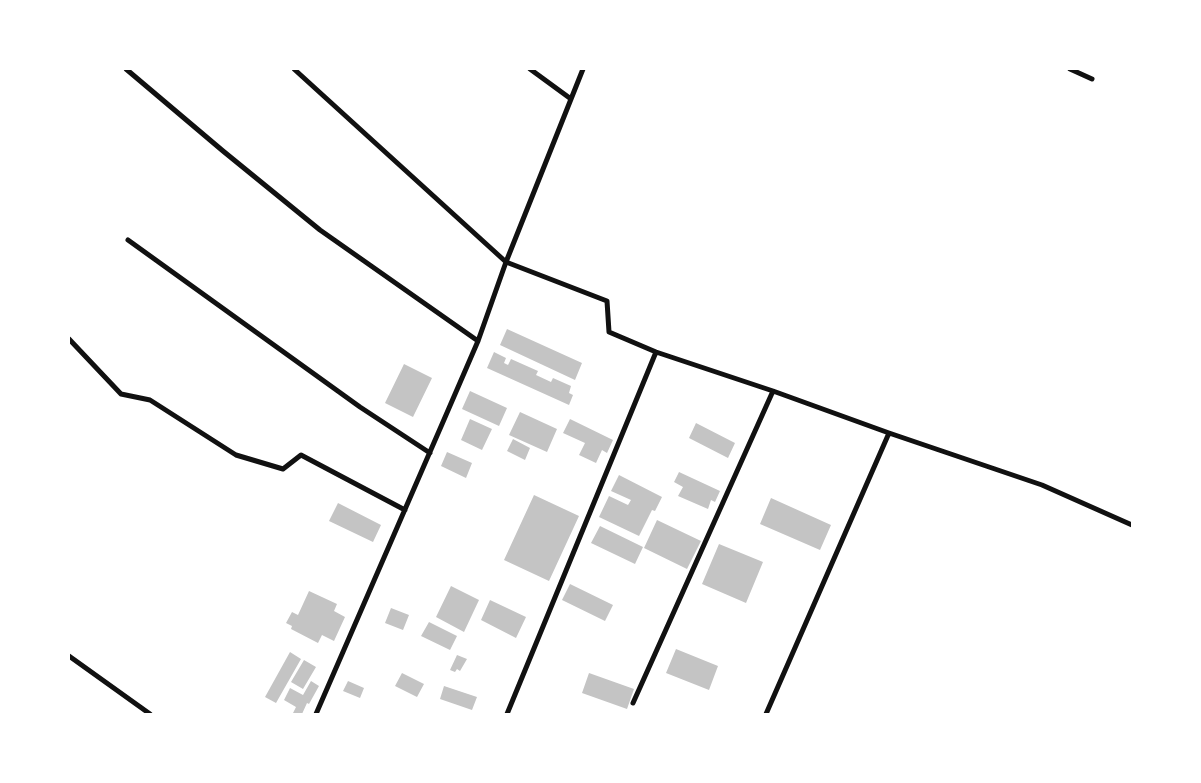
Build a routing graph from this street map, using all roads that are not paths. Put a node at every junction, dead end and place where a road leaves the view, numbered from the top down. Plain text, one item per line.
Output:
1 (126, 69) edge
2 (294, 69) edge
3 (530, 69) edge
4 (583, 69) edge
5 (1070, 69) edge
6 (1092, 79) dead end
7 (571, 99) junction
8 (128, 240) dead end
9 (506, 262) junction
10 (69, 339) edge
11 (478, 341) junction
12 (656, 352) junction
13 (773, 391) junction
14 (889, 433) junction
15 (430, 453) junction
16 (405, 510) junction
17 (1132, 525) edge
18 (69, 656) edge
19 (632, 703) dead end
20 (318, 713) edge
21 (150, 714) edge
22 (507, 714) edge
23 (766, 714) edge

1 - 11 street
2 - 9 street
3 - 7 street
4 - 7 street
5 - 6 street
7 - 9 street
8 - 15 street
9 - 11 street
9 - 12 street
10 - 16 street
11 - 15 street
12 - 13 street
12 - 22 street
13 - 14 street
13 - 19 street
14 - 17 street
14 - 23 street
15 - 16 street
16 - 20 street
18 - 21 street

